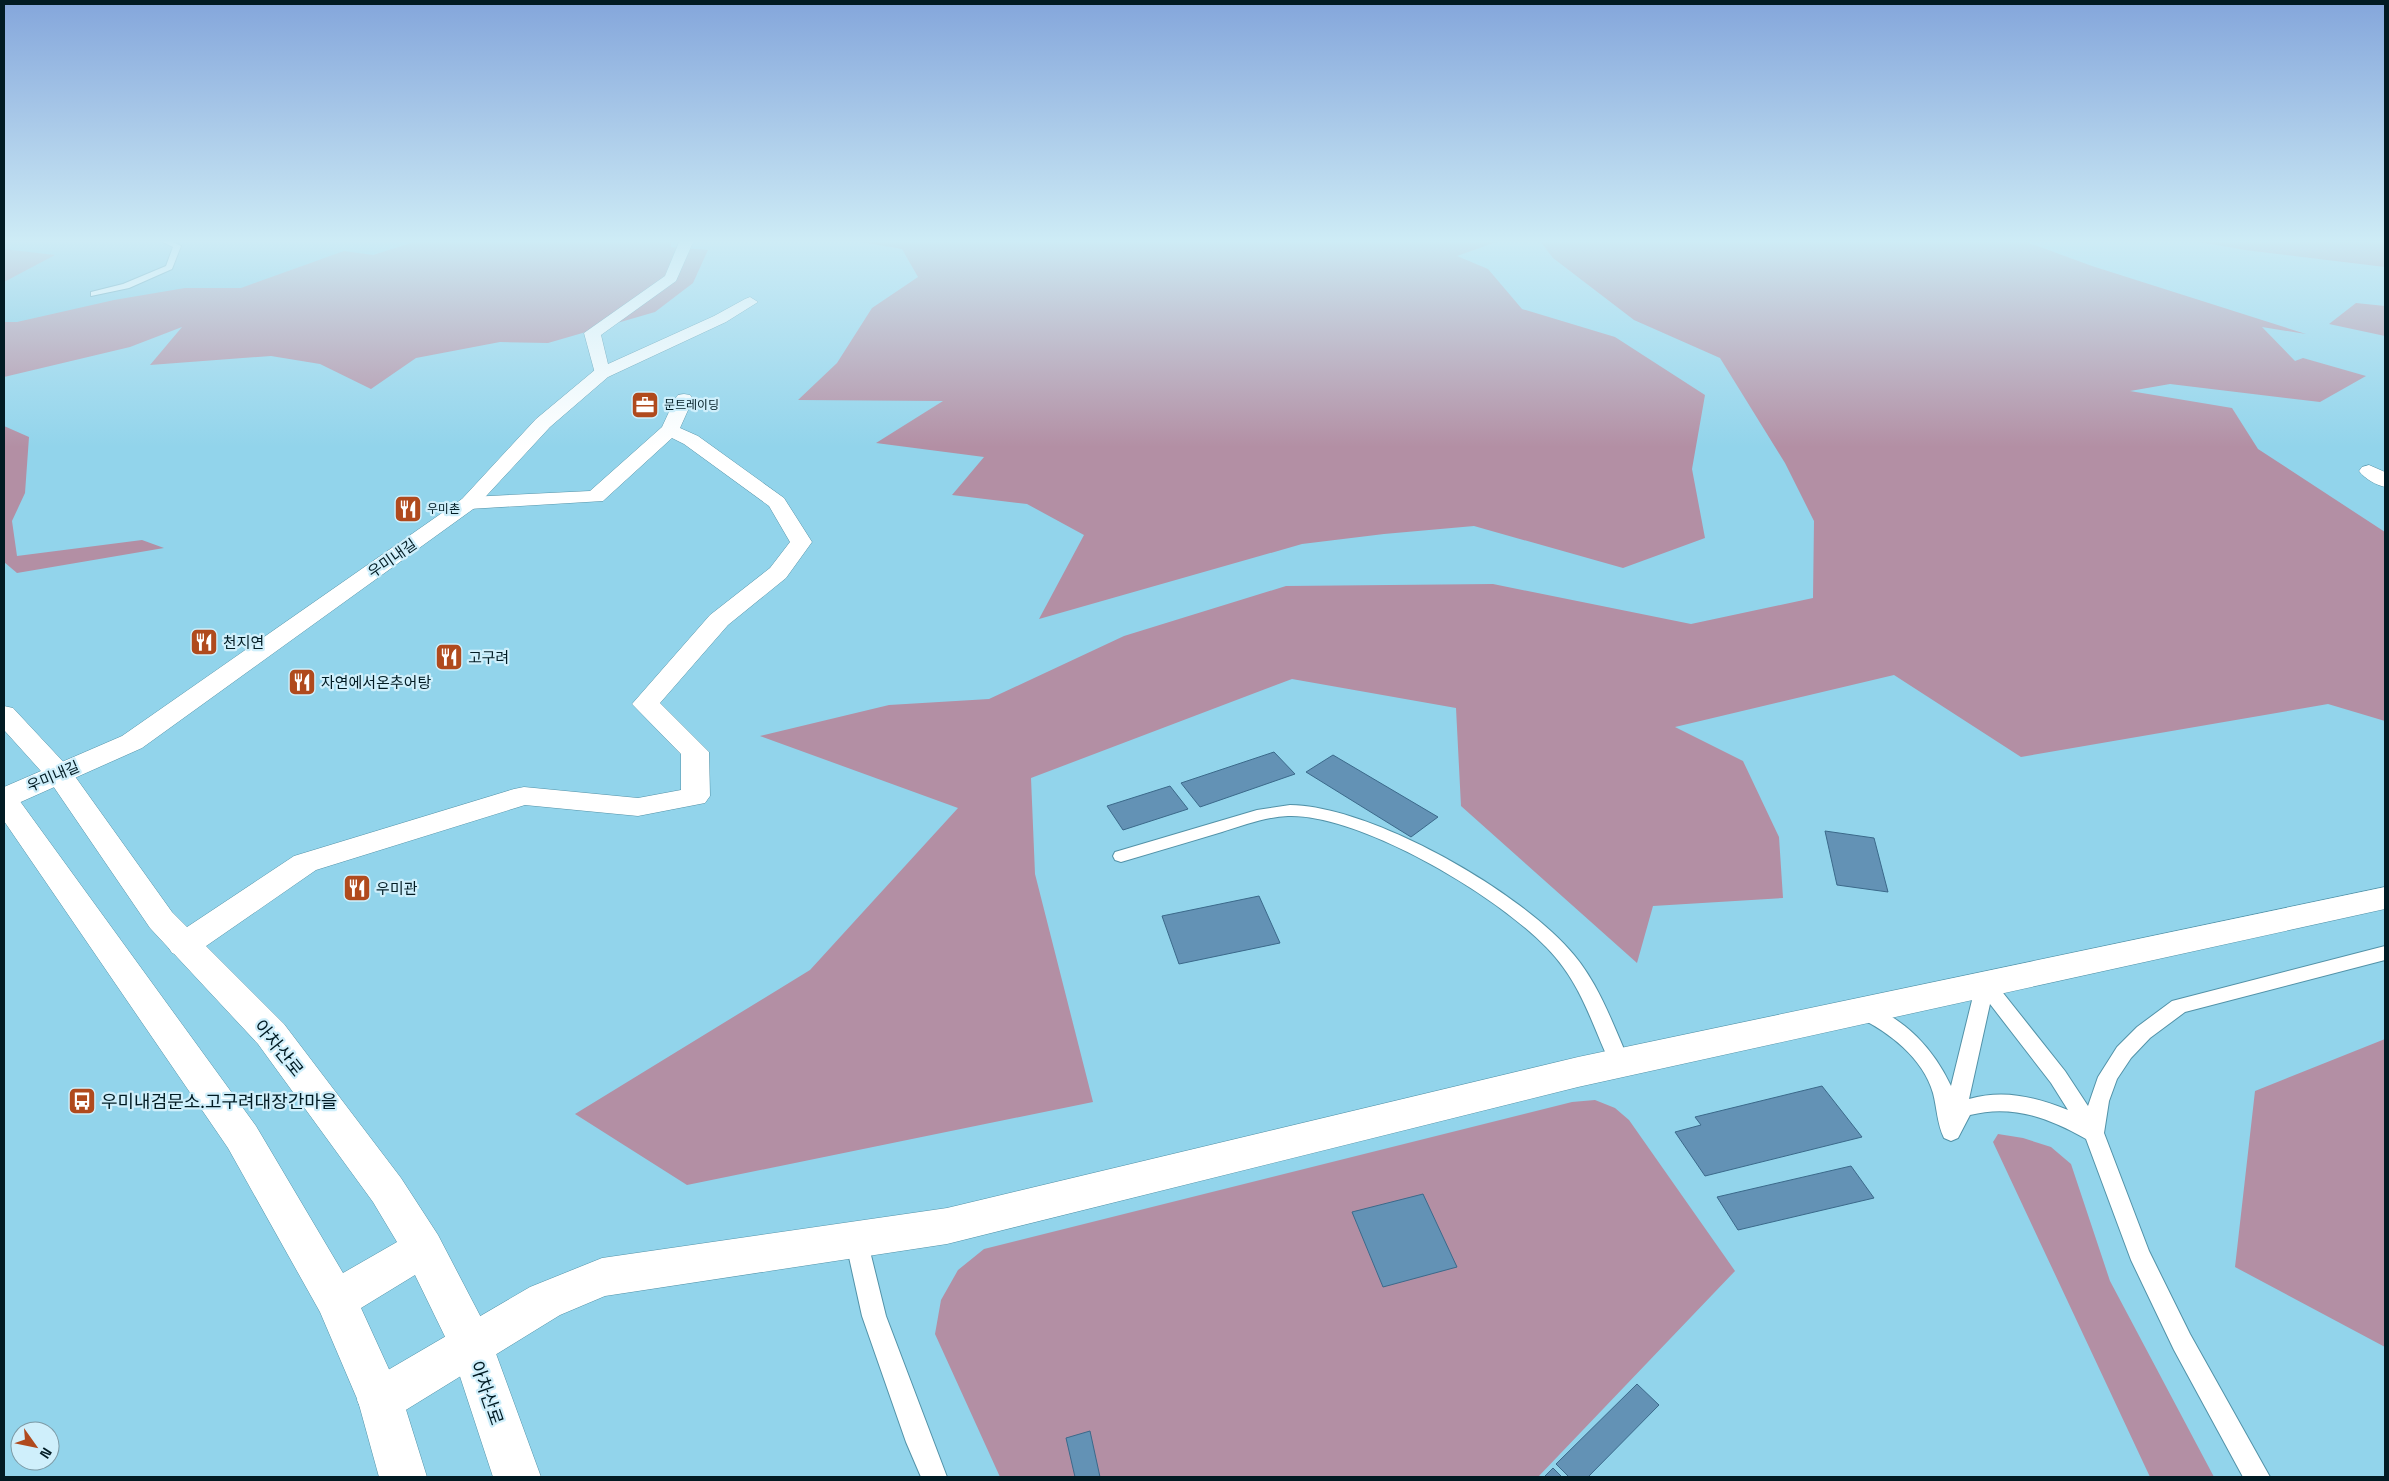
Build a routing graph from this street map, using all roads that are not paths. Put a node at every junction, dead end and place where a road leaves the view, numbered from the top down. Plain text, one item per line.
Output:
1 (626, 309) edge
2 (737, 309) edge
3 (602, 373) junction
4 (684, 400) dead end
5 (670, 430) junction
6 (469, 503) junction
7 (4, 714) edge
8 (59, 774) junction
9 (4, 799) edge
10 (1121, 856) dead end
11 (2385, 898) edge
12 (184, 945) junction
13 (2385, 953) edge
14 (1985, 984) junction
15 (1861, 1010) junction
16 (1620, 1063) junction
17 (1951, 1132) junction
18 (2094, 1133) junction
19 (856, 1239) junction
20 (423, 1248) junction
21 (336, 1300) junction
22 (471, 1344) junction
23 (380, 1400) junction
24 (403, 1477) edge
25 (517, 1477) edge
26 (934, 1477) edge
27 (2257, 1477) edge

1 - 3 street
2 - 3 street, 우미내길
3 - 6 street, 우미내길
4 - 5 street
5 - 6 street
5 - 12 street
6 - 8 street, 우미내길
7 - 8 street, 아차산로
8 - 9 street, 우미내길
8 - 12 street, 아차산로
9 - 21 street
10 - 16 lane
11 - 14 street
12 - 20 street, 아차산로
13 - 18 lane
14 - 15 street
14 - 17 lane
14 - 18 lane
15 - 16 street
15 - 17 lane
16 - 19 street
17 - 18 lane
18 - 27 lane
19 - 22 street
19 - 26 lane
20 - 21 street
20 - 22 street, 아차산로
21 - 23 street
22 - 23 street
22 - 25 street, 아차산로
23 - 24 street

